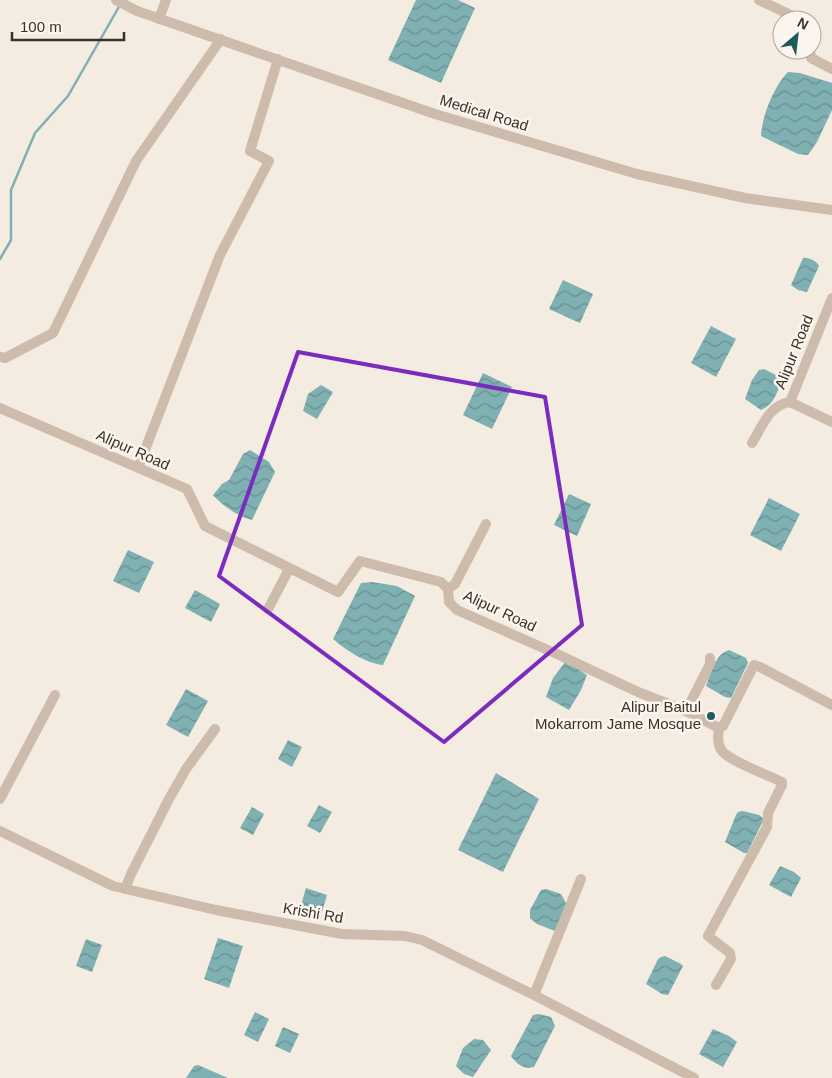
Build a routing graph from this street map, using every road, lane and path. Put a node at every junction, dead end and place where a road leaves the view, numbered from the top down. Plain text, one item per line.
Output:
1 (116, 0) edge
2 (166, 0) edge
3 (759, 0) edge
4 (780, 10) edge
5 (159, 19) junction
6 (221, 40) junction
7 (278, 59) junction
8 (815, 60) edge
9 (832, 69) edge
10 (832, 210) edge
11 (832, 298) edge
12 (0, 357) edge
13 (790, 402) junction
14 (0, 408) edge
15 (832, 422) edge
16 (752, 443) dead end
17 (138, 468) junction
18 (486, 524) dead end
19 (287, 567) junction
20 (448, 589) junction
21 (268, 608) dead end
22 (710, 658) dead end
23 (55, 695) dead end
24 (832, 705) edge
25 (686, 711) junction
26 (215, 728) dead end
27 (719, 728) junction
28 (0, 799) edge
29 (0, 831) edge
30 (581, 879) dead end
31 (125, 889) junction
32 (716, 985) dead end
33 (534, 995) junction
34 (694, 1078) edge

1 - 5 street, Medical Road
2 - 5 street
3 - 4 street
5 - 6 street, Medical Road
6 - 7 street, Medical Road
6 - 12 street
7 - 10 street, Medical Road
7 - 17 street
8 - 9 street
11 - 13 street, Alipur Road
13 - 15 street, Alipur Road
13 - 16 street
14 - 17 street, Alipur Road
17 - 19 street, Alipur Road
18 - 20 street
19 - 20 street, Alipur Road
19 - 21 street
20 - 25 street, Alipur Road
22 - 25 street
23 - 28 street
24 - 27 street
25 - 27 street, Alipur Road
26 - 31 street
27 - 32 street
29 - 31 street, Krishi Rd
30 - 33 street
31 - 33 street, Krishi Rd
33 - 34 street, Krishi Rd

